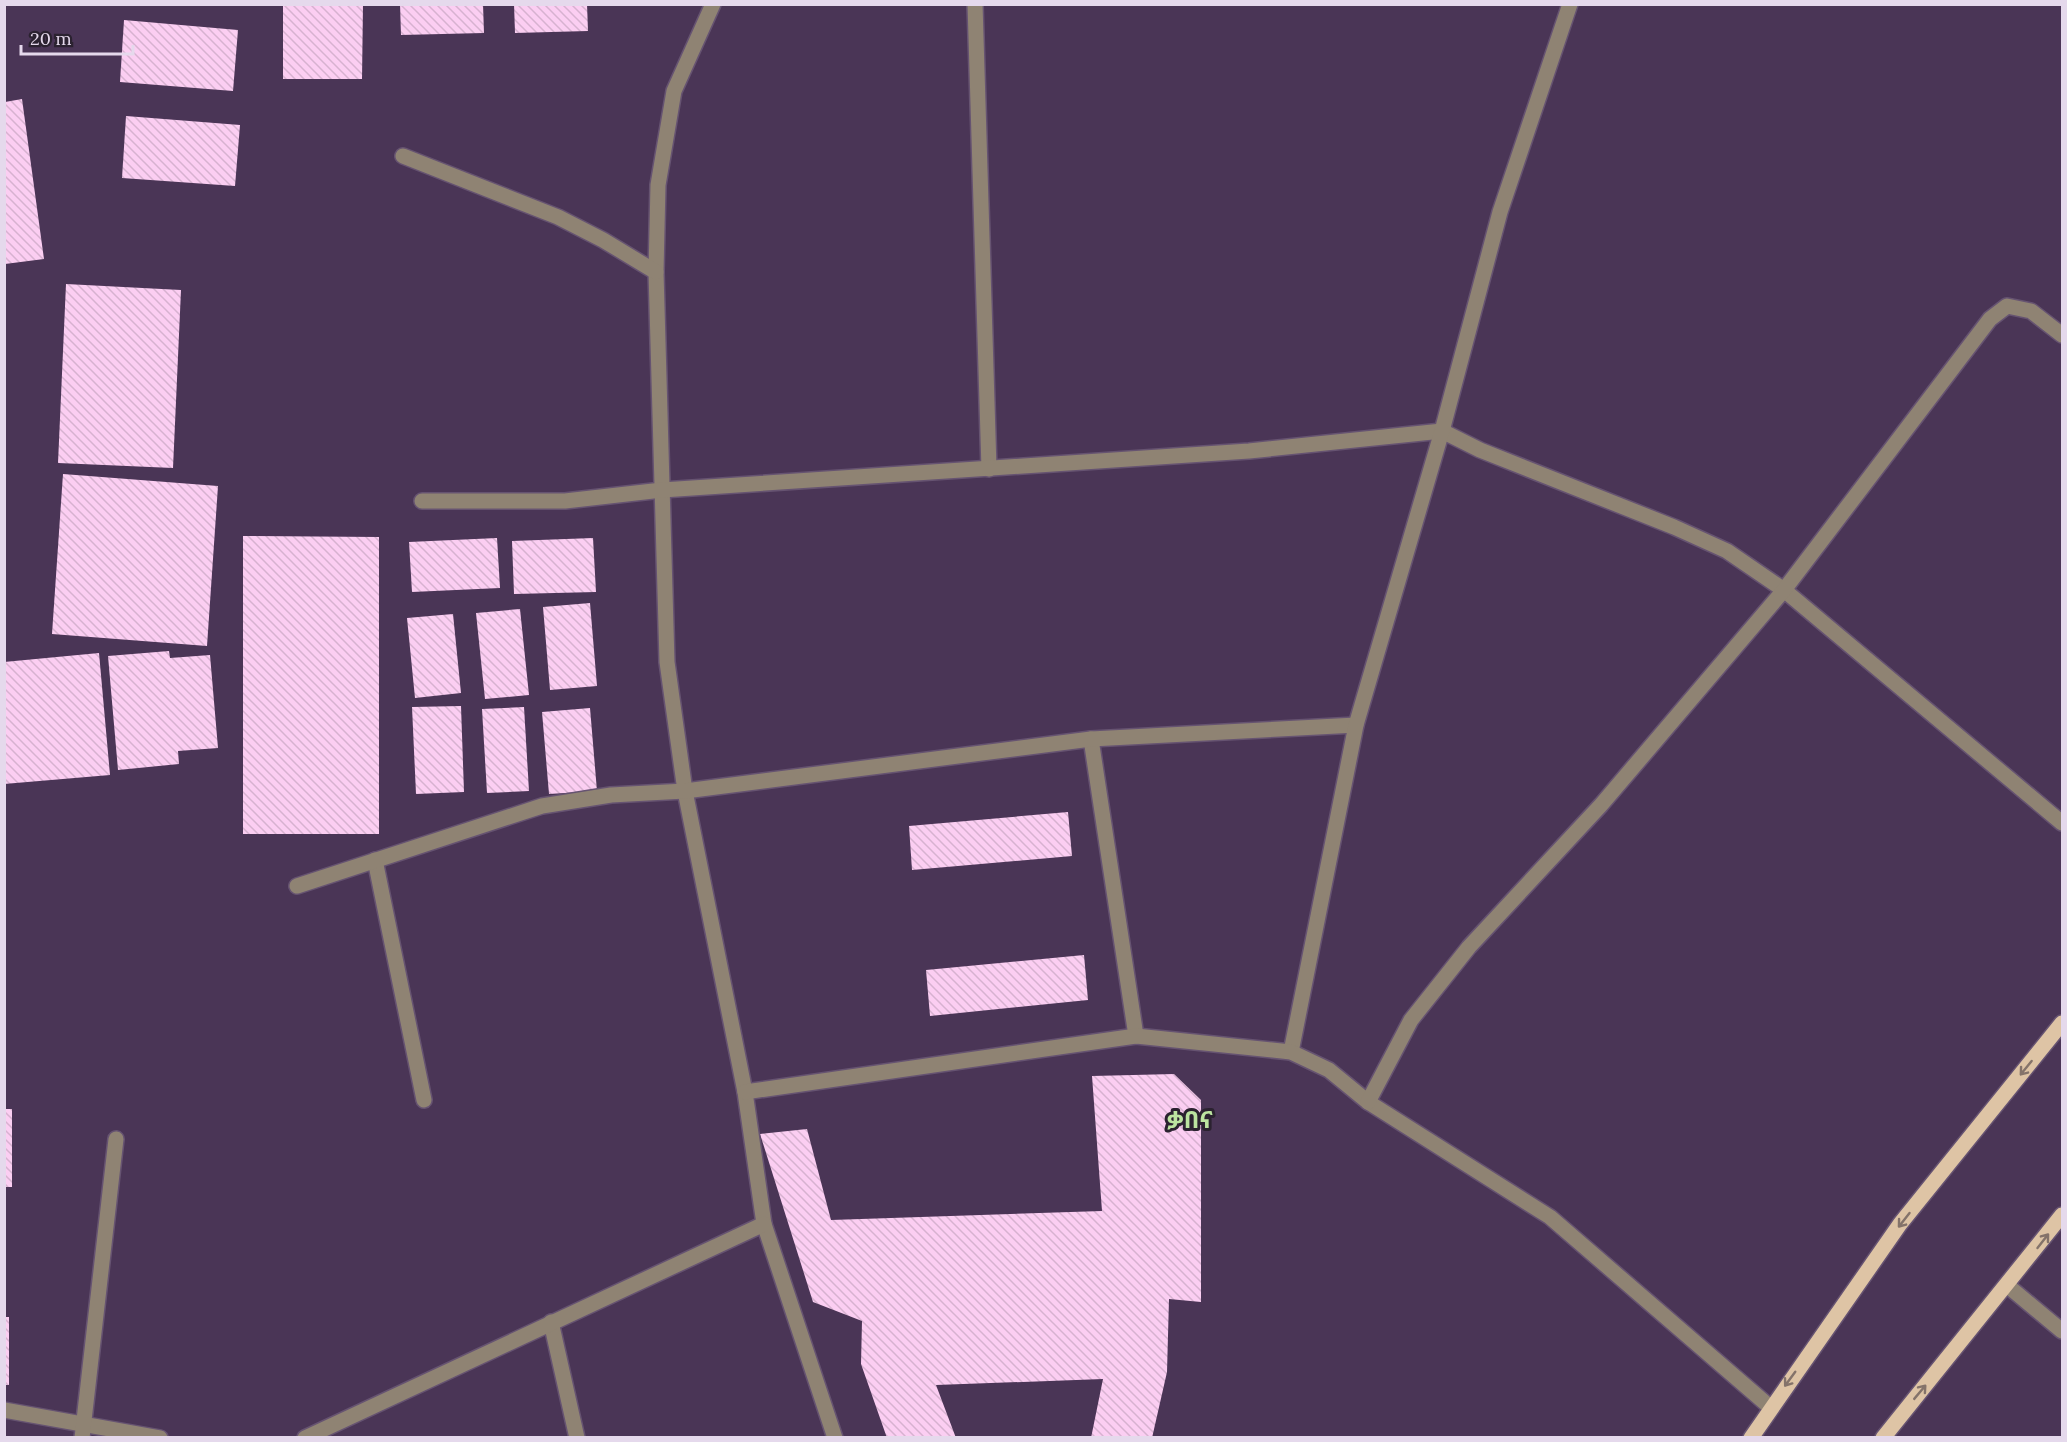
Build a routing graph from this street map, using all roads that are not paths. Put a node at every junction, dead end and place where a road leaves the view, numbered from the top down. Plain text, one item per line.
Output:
1 (713, 4) edge
2 (975, 4) edge
3 (1570, 4) edge
4 (403, 156) dead end
5 (656, 272) junction
6 (2062, 335) edge
7 (1442, 430) junction
8 (988, 469) junction
9 (662, 490) junction
10 (422, 501) dead end
11 (1784, 590) junction
12 (1356, 725) junction
13 (1091, 739) junction
14 (685, 792) junction
15 (2062, 823) edge
16 (375, 860) junction
17 (297, 886) dead end
18 (2062, 1023) edge
19 (1136, 1036) junction
20 (1291, 1052) junction
21 (745, 1092) junction
22 (424, 1100) dead end
23 (1368, 1102) junction
24 (116, 1139) dead end
25 (2062, 1215) edge
26 (764, 1224) junction
27 (2008, 1286) junction
28 (551, 1322) junction
29 (2062, 1330) edge
30 (1770, 1407) junction
31 (4, 1410) edge
32 (83, 1432) edge
33 (160, 1437) edge
34 (305, 1437) edge
35 (577, 1437) edge
36 (835, 1437) edge
37 (1751, 1437) edge
38 (1882, 1437) edge

1 - 5 street
2 - 8 street
3 - 7 street
4 - 5 street
5 - 9 street
6 - 11 street
7 - 8 street
7 - 11 street
7 - 12 street
8 - 9 street
9 - 10 street
9 - 14 street
11 - 15 street
11 - 23 street
12 - 13 street
12 - 20 street
13 - 14 street
13 - 19 street
14 - 16 street
14 - 21 street
16 - 17 street
16 - 22 street
18 -> 30 main road
19 - 20 street
19 - 21 street
20 - 23 street
21 - 26 street
23 - 30 street
24 - 32 street
27 -> 25 main road
26 - 28 street
26 - 36 street
27 - 29 street
38 -> 27 main road
28 - 34 street
28 - 35 street
30 - 37 main road
31 - 32 street
32 - 33 street

